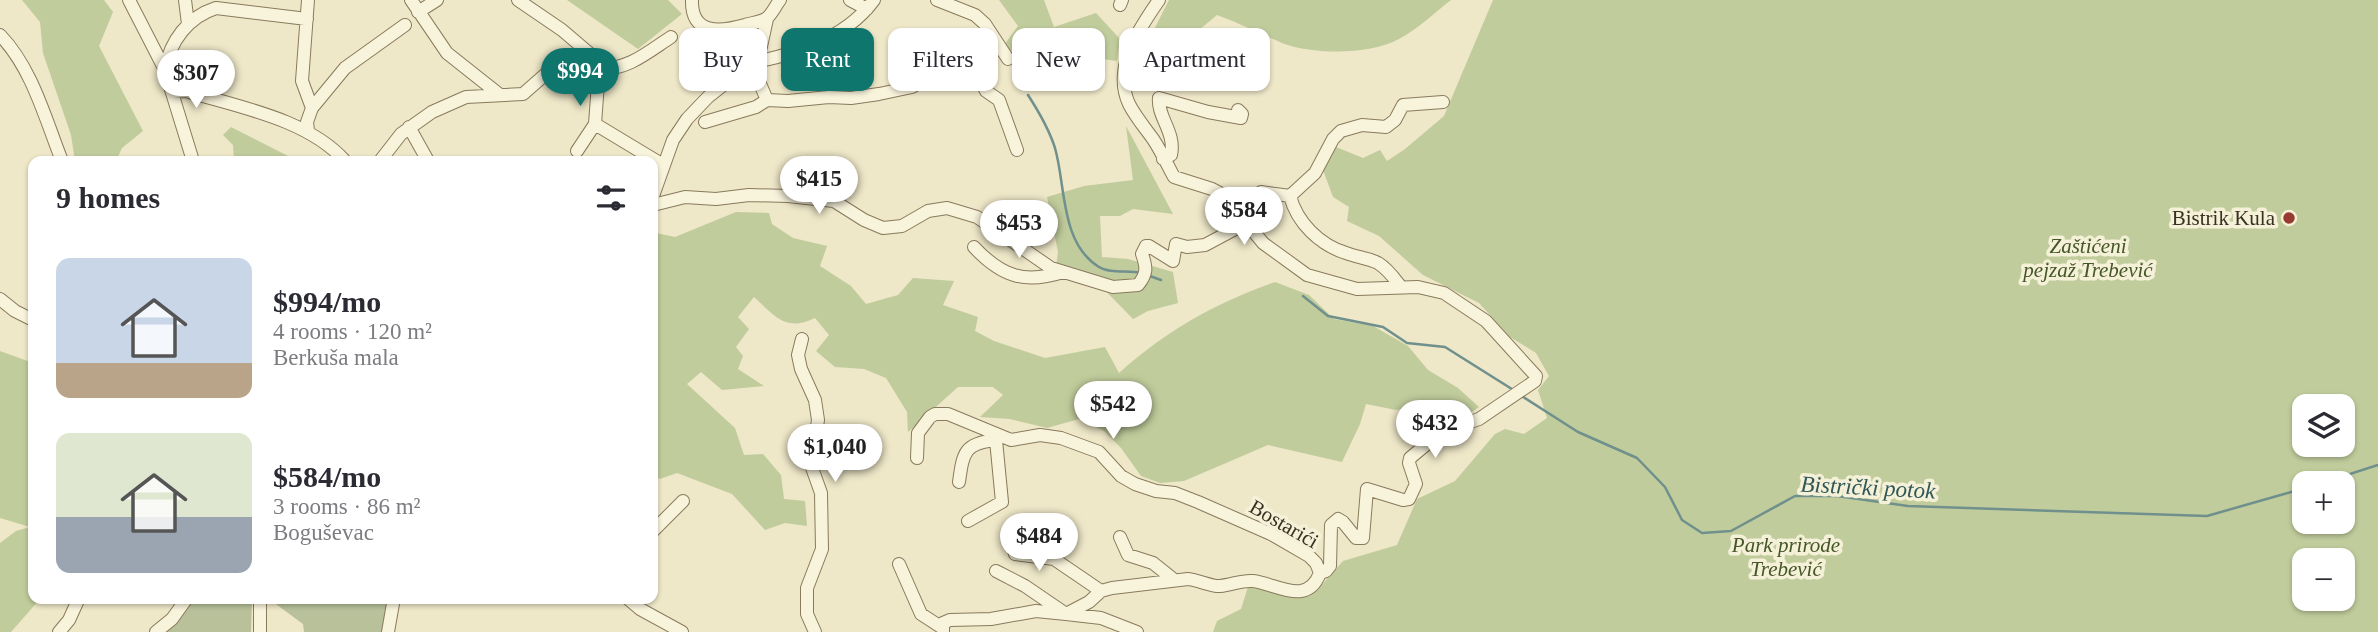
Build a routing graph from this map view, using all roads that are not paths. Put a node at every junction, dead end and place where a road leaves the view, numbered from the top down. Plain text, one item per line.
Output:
1 (129, 0) edge
2 (185, 0) edge
3 (308, 0) edge
4 (411, 0) edge
5 (437, 0) edge
6 (518, 0) edge
7 (692, 0) edge
8 (780, 0) edge
9 (850, 0) edge
10 (937, 0) edge
11 (1159, 0) edge
12 (870, 5) edge
13 (418, 12) junction
14 (307, 19) junction
15 (767, 19) junction
16 (188, 24) junction
17 (405, 25) dead end
18 (765, 28) edge
19 (0, 34) edge
20 (671, 37) dead end
21 (564, 58) dead end
22 (1008, 59) dead end
23 (767, 60) edge
24 (599, 69) junction
25 (165, 70) junction
26 (716, 91) edge
27 (763, 91) edge
28 (173, 92) junction
29 (500, 95) junction
30 (767, 100) junction
31 (1443, 102) dead end
32 (312, 108) junction
33 (1238, 110) dead end
34 (705, 122) dead end
35 (594, 124) junction
36 (409, 127) junction
37 (308, 131) junction
38 (1017, 150) dead end
39 (577, 151) dead end
40 (60, 156) edge
41 (192, 156) edge
42 (339, 156) edge
43 (384, 156) edge
44 (425, 156) edge
45 (648, 156) edge
46 (1163, 159) junction
47 (658, 162) edge
48 (663, 165) junction
49 (658, 180) edge
50 (1290, 196) junction
51 (658, 204) edge
52 (1246, 207) junction
53 (1250, 220) junction
54 (974, 247) dead end
55 (1063, 272) junction
56 (1401, 287) junction
57 (0, 299) edge
58 (28, 318) edge
59 (802, 339) dead end
60 (996, 437) junction
61 (917, 458) dead end
62 (958, 482) dead end
63 (683, 501) dead end
64 (968, 521) dead end
65 (658, 526) edge
66 (1120, 537) dead end
67 (1010, 538) dead end
68 (899, 564) dead end
69 (996, 571) dead end
70 (1320, 573) junction
71 (1173, 579) junction
72 (1101, 591) junction
73 (76, 604) edge
74 (183, 604) edge
75 (260, 604) edge
76 (393, 604) edge
77 (634, 604) edge
78 (1066, 614) junction
79 (942, 629) edge
80 (59, 632) edge
81 (156, 632) edge
82 (260, 632) edge
83 (388, 632) edge
84 (682, 632) edge
85 (815, 632) edge
86 (1137, 632) edge

1 - 25 street
2 - 16 street
3 - 14 street
4 - 13 street
5 - 13 street
6 - 24 street
7 - 15 street
8 - 15 street
9 - 12 street
10 - 22 street
11 - 46 street
12 - 23 street
13 - 29 street
14 - 16 street
14 - 32 street
15 - 18 street
16 - 25 street
17 - 32 street
19 - 40 street
20 - 24 street
21 - 29 street
24 - 35 street
25 - 28 street
26 - 48 street
27 - 30 street
28 - 37 street
28 - 41 street
29 - 36 street
30 - 34 street
30 - 38 street
31 - 50 street
32 - 37 street
33 - 46 street
35 - 39 street
35 - 45 street
36 - 43 street
36 - 44 street
37 - 42 street
46 - 52 street
47 - 48 street
48 - 49 street
50 - 52 street
50 - 56 street
51 - 55 street
52 - 53 street
53 - 55 street
53 - 56 street
54 - 55 street
56 - 70 street
57 - 58 street
59 - 85 street
60 - 61 street, Bostarići
60 - 62 street
60 - 64 street
60 - 70 street, Bostarići
63 - 65 street
66 - 71 street
67 - 72 street
68 - 79 street
69 - 78 street
70 - 71 street, Bostarići
71 - 72 street, Bostarići
72 - 78 street, Bostarići
73 - 80 street
74 - 81 street
75 - 82 street
76 - 83 street
77 - 84 street
78 - 79 street
78 - 86 street

